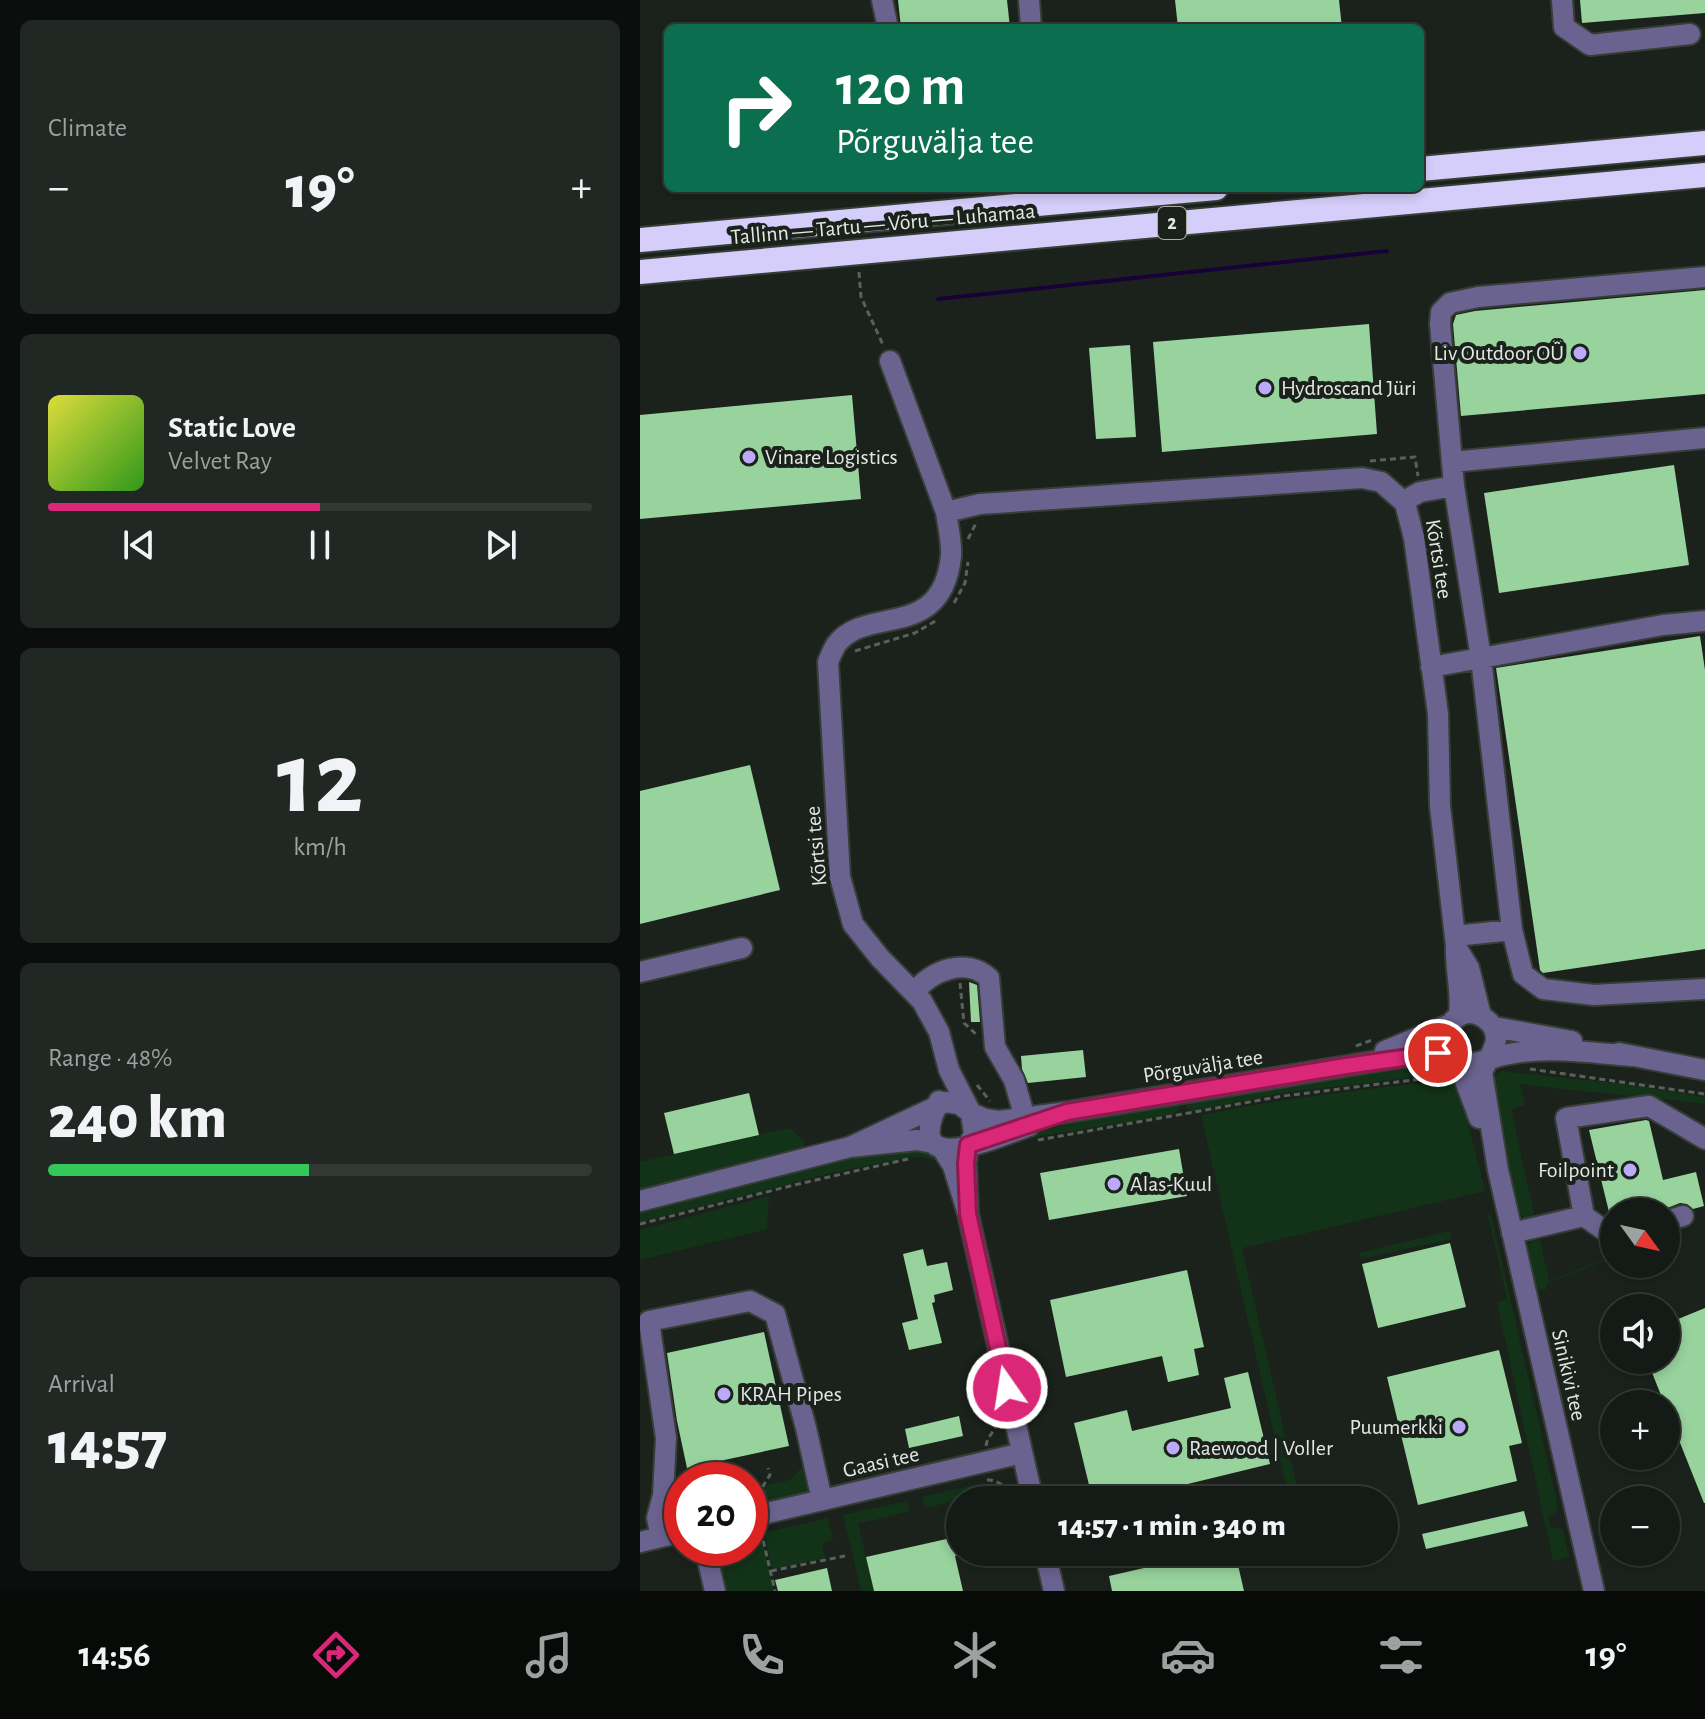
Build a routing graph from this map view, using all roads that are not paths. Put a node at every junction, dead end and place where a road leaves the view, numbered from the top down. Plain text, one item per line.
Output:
1 (882, 0) edge
2 (1029, 0) edge
3 (1562, 0) edge
4 (887, 24) edge
5 (1031, 24) edge
6 (1690, 34) dead end
7 (1705, 143) edge
8 (1424, 169) edge
9 (1705, 175) edge
10 (1171, 192) edge
11 (640, 228) edge
12 (768, 228) junction
13 (640, 240) edge
14 (640, 272) edge
15 (1705, 277) edge
16 (890, 361) road end
17 (1705, 438) edge
18 (1452, 462) junction
19 (1454, 486) junction
20 (1412, 497) junction
21 (946, 512) junction
22 (1705, 621) edge
23 (1481, 658) junction
24 (1431, 667) junction
25 (1512, 930) junction
26 (1455, 941) junction
27 (742, 948) dead end
28 (640, 972) edge
29 (1705, 989) edge
30 (914, 993) junction
31 (1453, 1020) junction
32 (1487, 1022) junction
33 (1631, 1056) junction
34 (1348, 1057) junction
35 (1453, 1058) junction
36 (1488, 1060) junction
37 (949, 1070) junction
38 (1705, 1070) edge
39 (936, 1107) junction
40 (1067, 1112) junction
41 (971, 1113) junction
42 (1025, 1118) junction
43 (1705, 1139) edge
44 (968, 1145) junction
45 (938, 1146) junction
46 (850, 1147) junction
47 (1498, 1170) junction
48 (640, 1201) edge
49 (968, 1214) junction
50 (1584, 1216) junction
51 (1600, 1227) edge
52 (1512, 1233) junction
53 (1022, 1453) junction
54 (1030, 1486) edge
55 (822, 1500) junction
56 (768, 1517) edge
57 (664, 1536) edge
58 (661, 1537) junction
59 (640, 1542) edge
60 (709, 1566) edge
61 (1048, 1566) edge
62 (715, 1591) edge
63 (1054, 1591) edge
64 (1594, 1591) edge

1 - 4 street
2 - 5 street
3 - 6 street
7 - 8 highway
9 - 14 highway, Tallinn — Tartu — Võru — Luhamaa / 2
10 - 12 highway, Tallinn — Tartu — Võru — Luhamaa / 2
11 - 12 street
12 - 13 highway, Tallinn — Tartu — Võru — Luhamaa / 2
15 - 18 street
16 - 21 street, Kõrtsi tee
17 - 18 street
18 - 19 street
19 - 20 street
19 - 23 street
20 - 21 street, Kõrtsi tee
20 - 24 street, Kõrtsi tee
21 - 30 street, Kõrtsi tee
22 - 23 street
23 - 24 street
23 - 25 street
24 - 26 street, Kõrtsi tee
25 - 26 street
25 - 29 street
26 - 31 street, Kõrtsi tee
26 - 32 street, Kõrtsi tee
27 - 28 street
30 - 37 street, Kõrtsi tee
30 - 42 street
31 - 32 street
31 - 34 street, Põrguvälja tee
31 - 35 street
32 - 33 street
32 - 36 street
33 - 36 street
33 - 38 street
34 - 35 street, Põrguvälja tee
34 - 40 street, Põrguvälja tee
35 - 36 street
35 - 47 street, Sinikivi tee
36 - 47 street, Sinikivi tee
37 - 39 street
37 - 41 street, Kõrtsi tee
39 - 41 street
39 - 45 street
39 - 46 street
40 - 42 street, Põrguvälja tee
40 - 44 street, Põrguvälja tee
41 - 42 street, Põrguvälja tee
41 - 44 street
43 - 50 street
44 - 45 street
44 - 49 street
45 - 46 street
45 - 49 street
46 - 48 street
47 - 52 street, Sinikivi tee
49 - 53 street
50 - 51 street
50 - 52 street
52 - 64 street, Sinikivi tee
53 - 54 street
53 - 55 street, Gaasi tee
55 - 56 street, Gaasi tee
55 - 58 street
57 - 58 street
58 - 59 street
60 - 62 street
61 - 63 street

